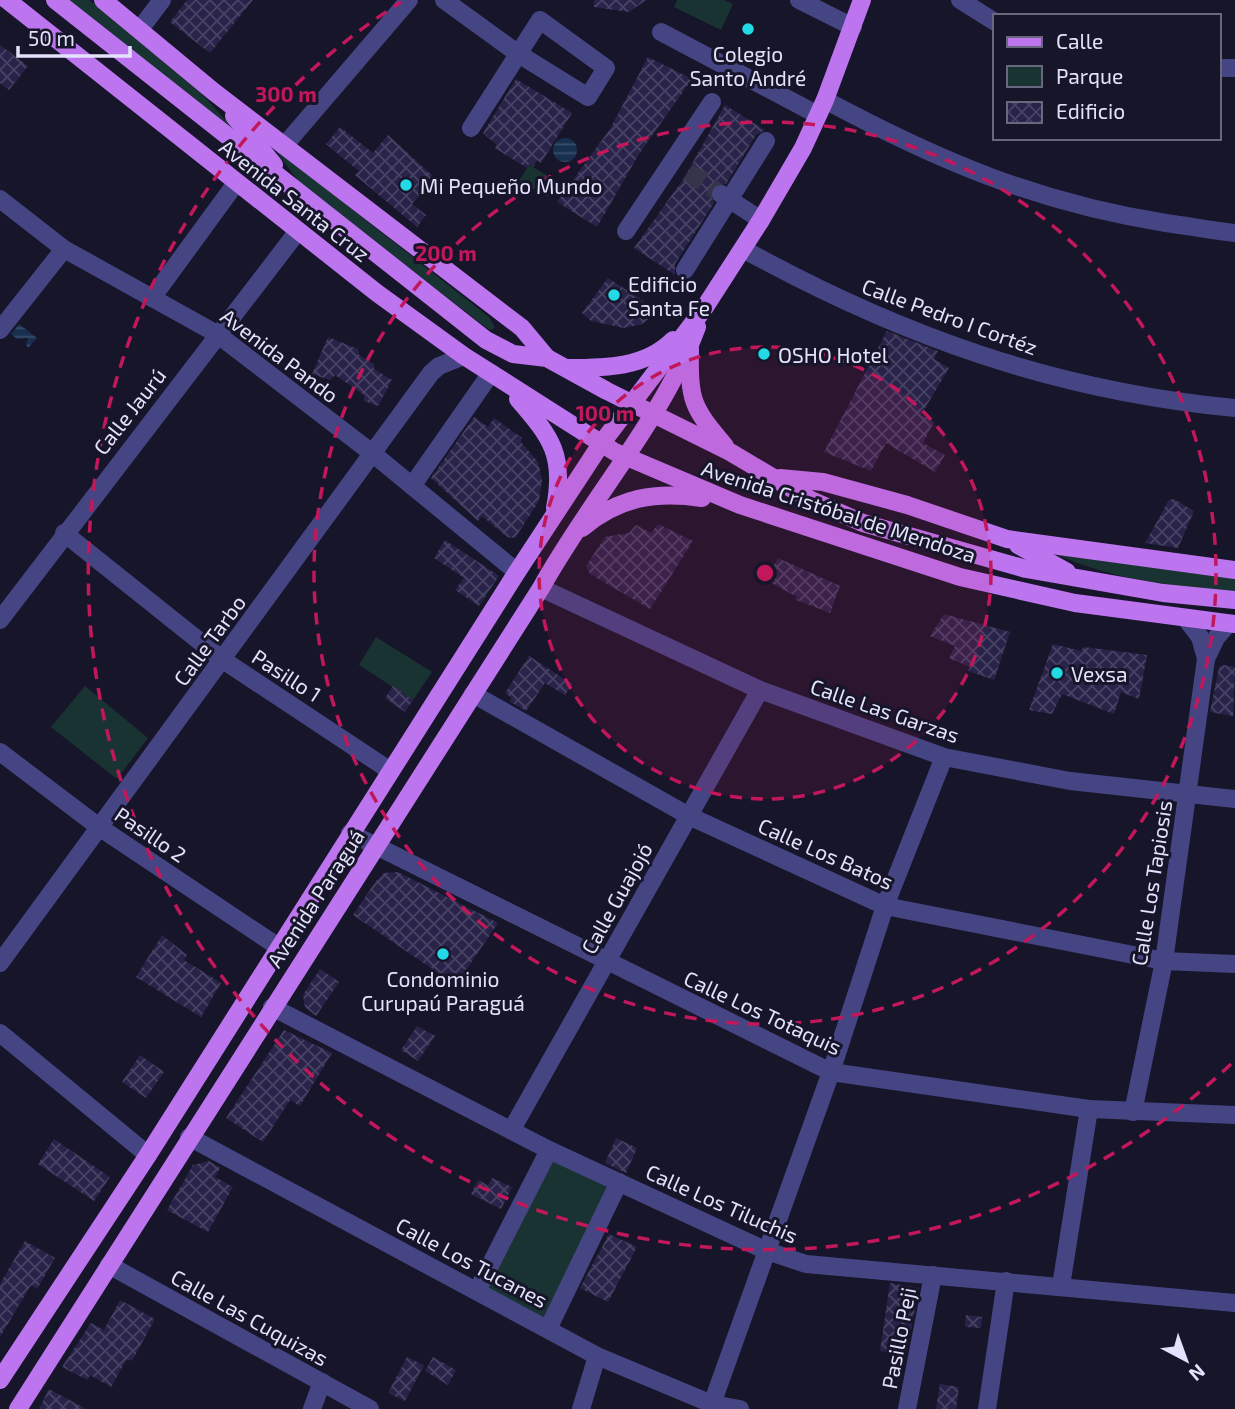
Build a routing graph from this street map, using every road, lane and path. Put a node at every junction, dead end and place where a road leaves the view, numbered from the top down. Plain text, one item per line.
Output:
1 (7, 0) edge
2 (55, 0) edge
3 (103, 0) edge
4 (162, 0) edge
5 (409, 0) edge
6 (444, 0) edge
7 (799, 0) edge
8 (862, 0) edge
9 (960, 0) edge
10 (993, 21) edge
11 (853, 27) junction
12 (140, 29) junction
13 (661, 32) dead end
14 (517, 53) junction
15 (214, 92) junction
16 (712, 102) dead end
17 (822, 107) junction
18 (471, 128) dead end
19 (766, 141) dead end
20 (284, 146) junction
21 (672, 162) junction
22 (688, 172) tunnel mouth
23 (236, 183) junction
24 (296, 192) junction
25 (725, 196) junction
26 (0, 199) edge
27 (761, 220) junction
28 (298, 231) junction
29 (626, 231) dead end
30 (1235, 233) edge
31 (64, 249) junction
32 (743, 249) junction
33 (685, 270) dead end
34 (152, 298) junction
35 (703, 310) junction
36 (0, 330) edge
37 (217, 334) junction
38 (690, 345) junction
39 (464, 356) junction
40 (547, 358) junction
41 (565, 368) junction
42 (495, 376) junction
43 (607, 391) junction
44 (636, 400) junction
45 (1235, 408) edge
46 (653, 414) junction
47 (616, 424) junction
48 (637, 438) junction
49 (613, 451) junction
50 (730, 452) junction
51 (372, 453) junction
52 (646, 466) junction
53 (777, 478) junction
54 (412, 486) junction
55 (740, 505) junction
56 (552, 520) junction
57 (64, 533) junction
58 (1007, 539) junction
59 (567, 541) junction
60 (1235, 570) edge
61 (517, 572) junction
62 (1083, 580) junction
63 (541, 588) junction
64 (1235, 600) edge
65 (0, 620) edge
66 (1187, 620) junction
67 (1232, 624) edge
68 (1206, 659) junction
69 (223, 660) junction
70 (760, 690) junction
71 (473, 694) junction
72 (0, 752) edge
73 (944, 757) junction
74 (389, 770) junction
75 (1187, 795) junction
76 (1235, 799) edge
77 (689, 816) junction
78 (99, 827) junction
79 (350, 833) junction
80 (376, 847) junction
81 (886, 905) junction
82 (280, 948) junction
83 (1164, 961) junction
84 (606, 962) junction
85 (0, 963) edge
86 (1235, 964) edge
87 (272, 1007) junction
88 (0, 1033) edge
89 (831, 1072) junction
90 (1089, 1109) junction
91 (1133, 1112) junction
92 (1235, 1115) edge
93 (512, 1129) junction
94 (189, 1137) junction
95 (550, 1150) junction
96 (148, 1155) junction
97 (619, 1182) junction
98 (767, 1251) junction
99 (109, 1265) junction
100 (933, 1275) junction
101 (1006, 1281) junction
102 (1061, 1286) junction
103 (477, 1291) junction
104 (1235, 1303) edge
105 (548, 1329) junction
106 (597, 1356) junction
107 (0, 1380) edge
108 (322, 1382) junction
109 (712, 1404) junction
110 (18, 1409) edge
111 (312, 1409) edge
112 (370, 1409) edge
113 (581, 1409) edge
114 (740, 1409) edge
115 (907, 1409) edge
116 (987, 1409) edge

1 - 23 main road, Avenida Santa Cruz
2 - 24 main road, Avenida Santa Cruz
3 - 12 main road, Avenida Santa Cruz
4 - 12 street
5 - 20 street
6 - 14 street
7 - 11 street
8 - 11 main road
9 - 10 street
11 - 17 main road
12 - 15 main road, Avenida Santa Cruz
13 - 17 street
14 - 14 street
14 - 18 street
15 - 20 main road, Avenida Santa Cruz
15 - 24 main road
16 - 21 street
17 - 27 main road
17 - 30 street
19 - 25 street
20 - 40 main road, Avenida Santa Cruz
21 - 22 street
21 - 29 street
23 - 28 main road, Avenida Santa Cruz
23 - 34 street
24 - 40 main road, Avenida Santa Cruz
25 - 27 street
25 - 33 street
26 - 31 street, Avenida Pando
27 - 32 main road
28 - 37 street, Calle Jaurú
28 - 39 main road, Avenida Santa Cruz
31 - 34 street, Avenida Pando
31 - 36 street
32 - 35 main road
32 - 45 street, Calle Pedro I Cortéz
34 - 37 street, Avenida Pando
35 - 38 main road
35 - 41 main road
35 - 44 main road, Avenida Paraguá
37 - 51 street, Avenida Pando
37 - 57 street, Calle Jaurú
38 - 46 main road, Avenida Paraguá
38 - 50 main road
39 - 42 main road, Avenida Santa Cruz
39 - 51 street, Calle Tarbo
40 - 41 main road, Avenida Santa Cruz
41 - 43 main road, Avenida Santa Cruz
42 - 49 main road, Avenida Santa Cruz
42 - 54 street
42 - 56 main road
43 - 44 main road, Avenida Santa Cruz
43 - 47 main road
44 - 46 main road, Avenida Cristóbal de Mendoza
44 - 47 main road, Avenida Paraguá
44 - 48 main road
46 - 48 main road, Avenida Paraguá
46 - 50 main road, Avenida Cristóbal de Mendoza
47 - 49 main road, Avenida Paraguá
48 - 49 main road, Avenida Paraguá
48 - 52 main road
49 - 52 main road, Avenida Cristóbal de Mendoza
49 - 56 main road, Avenida Paraguá
49 - 59 main road, Avenida Paraguá
50 - 53 main road, Avenida Cristóbal de Mendoza
51 - 54 street, Avenida Pando
51 - 69 street, Calle Tarbo
52 - 55 main road, Avenida Cristóbal de Mendoza
53 - 58 main road, Avenida Cristóbal de Mendoza
53 - 62 main road, Avenida Cristóbal de Mendoza
54 - 61 street, Avenida Pando
55 - 59 main road
55 - 66 main road, Avenida Cristóbal de Mendoza
56 - 61 main road, Avenida Paraguá
57 - 65 street, Calle Jaurú
57 - 69 street, Pasillo 1
58 - 60 main road, Avenida Cristóbal de Mendoza
58 - 62 main road
59 - 63 main road, Avenida Paraguá
61 - 74 main road, Avenida Paraguá
62 - 64 main road, Avenida Cristóbal de Mendoza
63 - 70 street, Calle Las Garzas
63 - 71 main road, Avenida Paraguá
66 - 67 main road, Avenida Cristóbal de Mendoza
66 - 68 street
67 - 68 street, Calle Los Tapiosis
68 - 75 street, Calle Los Tapiosis
69 - 74 street, Pasillo 1
69 - 78 street, Calle Tarbo
70 - 73 street, Calle Las Garzas
70 - 77 street, Calle Guajojó
71 - 77 street, Calle Los Batos
71 - 80 main road, Avenida Paraguá
72 - 78 street, Pasillo 2
73 - 75 street, Calle Las Garzas
73 - 81 street
74 - 79 main road, Avenida Paraguá
75 - 76 street, Calle Las Garzas
75 - 83 street, Calle Los Tapiosis
77 - 81 street, Calle Los Batos
77 - 84 street, Calle Guajojó
78 - 82 street, Pasillo 2
78 - 85 street, Calle Tarbo
79 - 80 street, Calle Los Totaquis
79 - 82 main road, Avenida Paraguá
80 - 84 street, Calle Los Totaquis
80 - 87 main road, Avenida Paraguá
81 - 83 street, Calle Los Batos
81 - 89 street
82 - 96 main road, Avenida Paraguá
83 - 86 street, Calle Los Batos
83 - 91 street, Calle Los Tapiosis
84 - 89 street, Calle Los Totaquis
84 - 93 street, Calle Guajojó
87 - 93 street, Calle Los Tiluchis
87 - 94 main road, Avenida Paraguá
88 - 96 street
89 - 90 street, Calle Los Totaquis
89 - 98 street
90 - 91 street, Calle Los Totaquis
90 - 102 street
91 - 92 street, Calle Los Totaquis
93 - 95 street, Calle Los Tiluchis
94 - 99 main road, Avenida Paraguá
94 - 103 street, Calle Los Tucanes
95 - 97 street, Calle Los Tiluchis
95 - 103 street
96 - 107 main road, Avenida Paraguá
97 - 98 street, Calle Los Tiluchis
97 - 105 street
98 - 100 street, Calle Los Tiluchis
98 - 109 street
99 - 108 street, Calle Las Cuquizas
99 - 110 main road, Avenida Paraguá
100 - 101 street, Calle Los Tiluchis
100 - 115 street, Pasillo Peji
101 - 102 street, Calle Los Tiluchis
101 - 116 street
102 - 104 street, Calle Los Tiluchis
103 - 105 street, Calle Los Tucanes
105 - 106 street, Calle Los Tucanes
106 - 109 street, Calle Los Tucanes
106 - 113 street
108 - 111 street
108 - 112 street, Calle Las Cuquizas
109 - 114 street, Calle Los Tucanes

